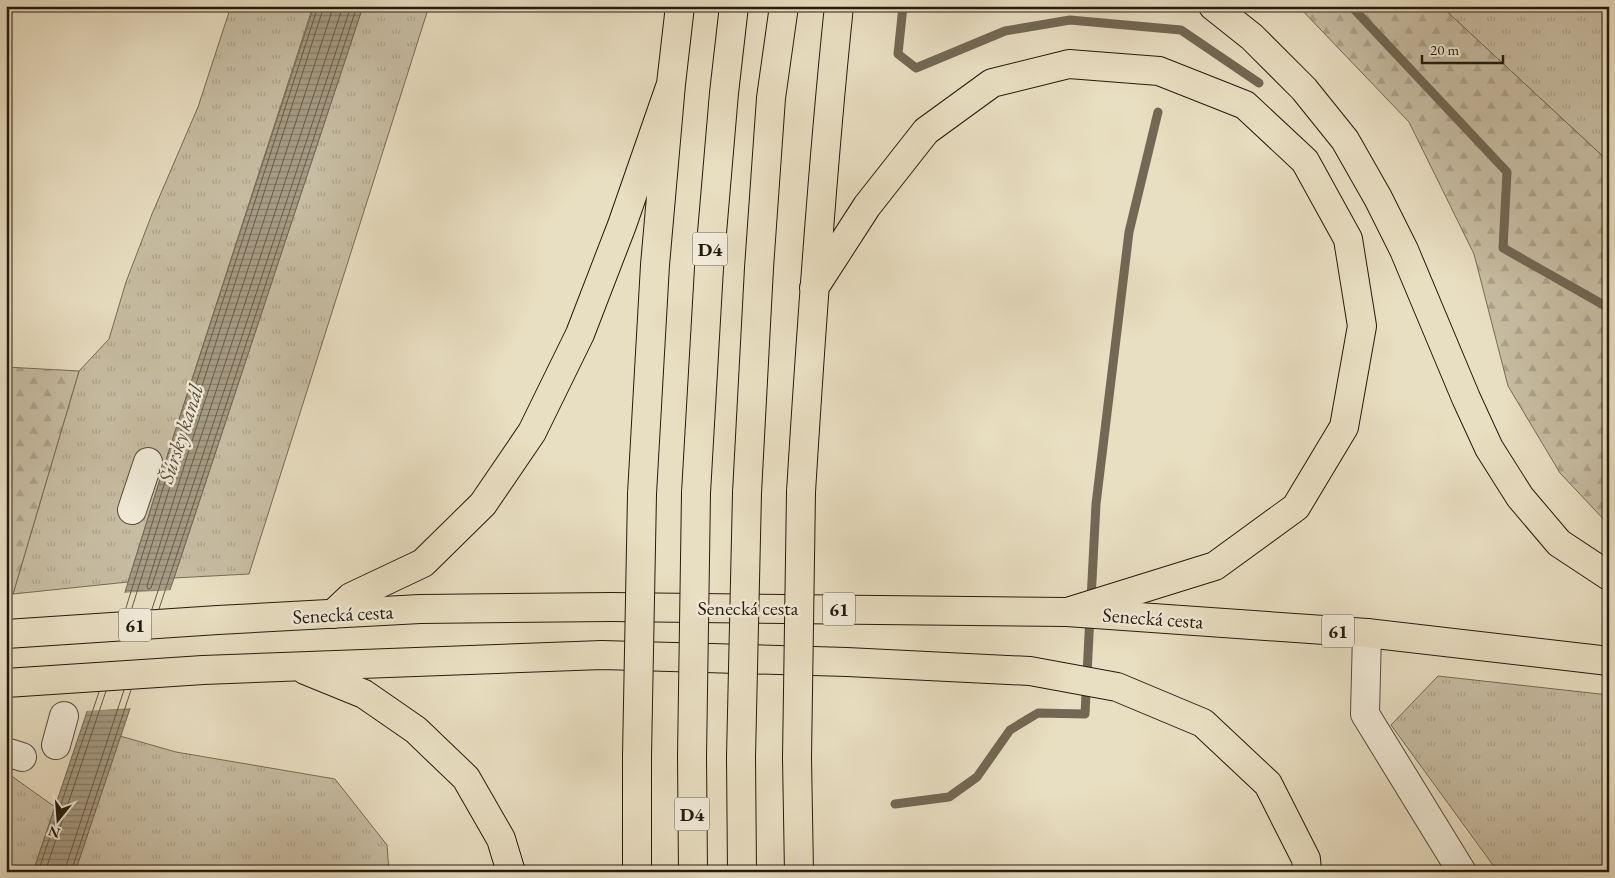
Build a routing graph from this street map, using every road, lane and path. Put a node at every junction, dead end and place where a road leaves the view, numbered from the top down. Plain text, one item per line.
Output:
1 (680, 6) edge
2 (734, 6) edge
3 (784, 6) edge
4 (839, 6) edge
5 (1213, 6) edge
6 (671, 84) junction
7 (814, 288) junction
8 (148, 462) dead end
9 (132, 510) dead end
10 (1609, 576) edge
11 (1067, 612) junction
12 (333, 614) junction
13 (1367, 633) junction
14 (6, 634) edge
15 (1609, 661) edge
16 (295, 666) junction
17 (6, 683) edge
18 (64, 716) dead end
19 (56, 744) dead end
20 (511, 872) edge
21 (637, 872) edge
22 (693, 872) edge
23 (742, 872) edge
24 (798, 872) edge
25 (1307, 872) edge
26 (1462, 872) edge

1 - 6 main road
2 - 22 main road, D4, bridge
3 - 23 main road, bridge
4 - 7 main road
5 - 10 main road
6 - 12 main road
6 - 21 main road, bridge
7 - 11 main road
7 - 24 main road, bridge
8 - 9 lane
11 - 12 main road, Senecká cesta / 61
11 - 13 main road, Senecká cesta / 61
12 - 14 main road, Senecká cesta / 61
13 - 15 main road, Senecká cesta / 61
13 - 26 lane
16 - 17 main road
16 - 20 main road
16 - 25 main road
18 - 19 lane

